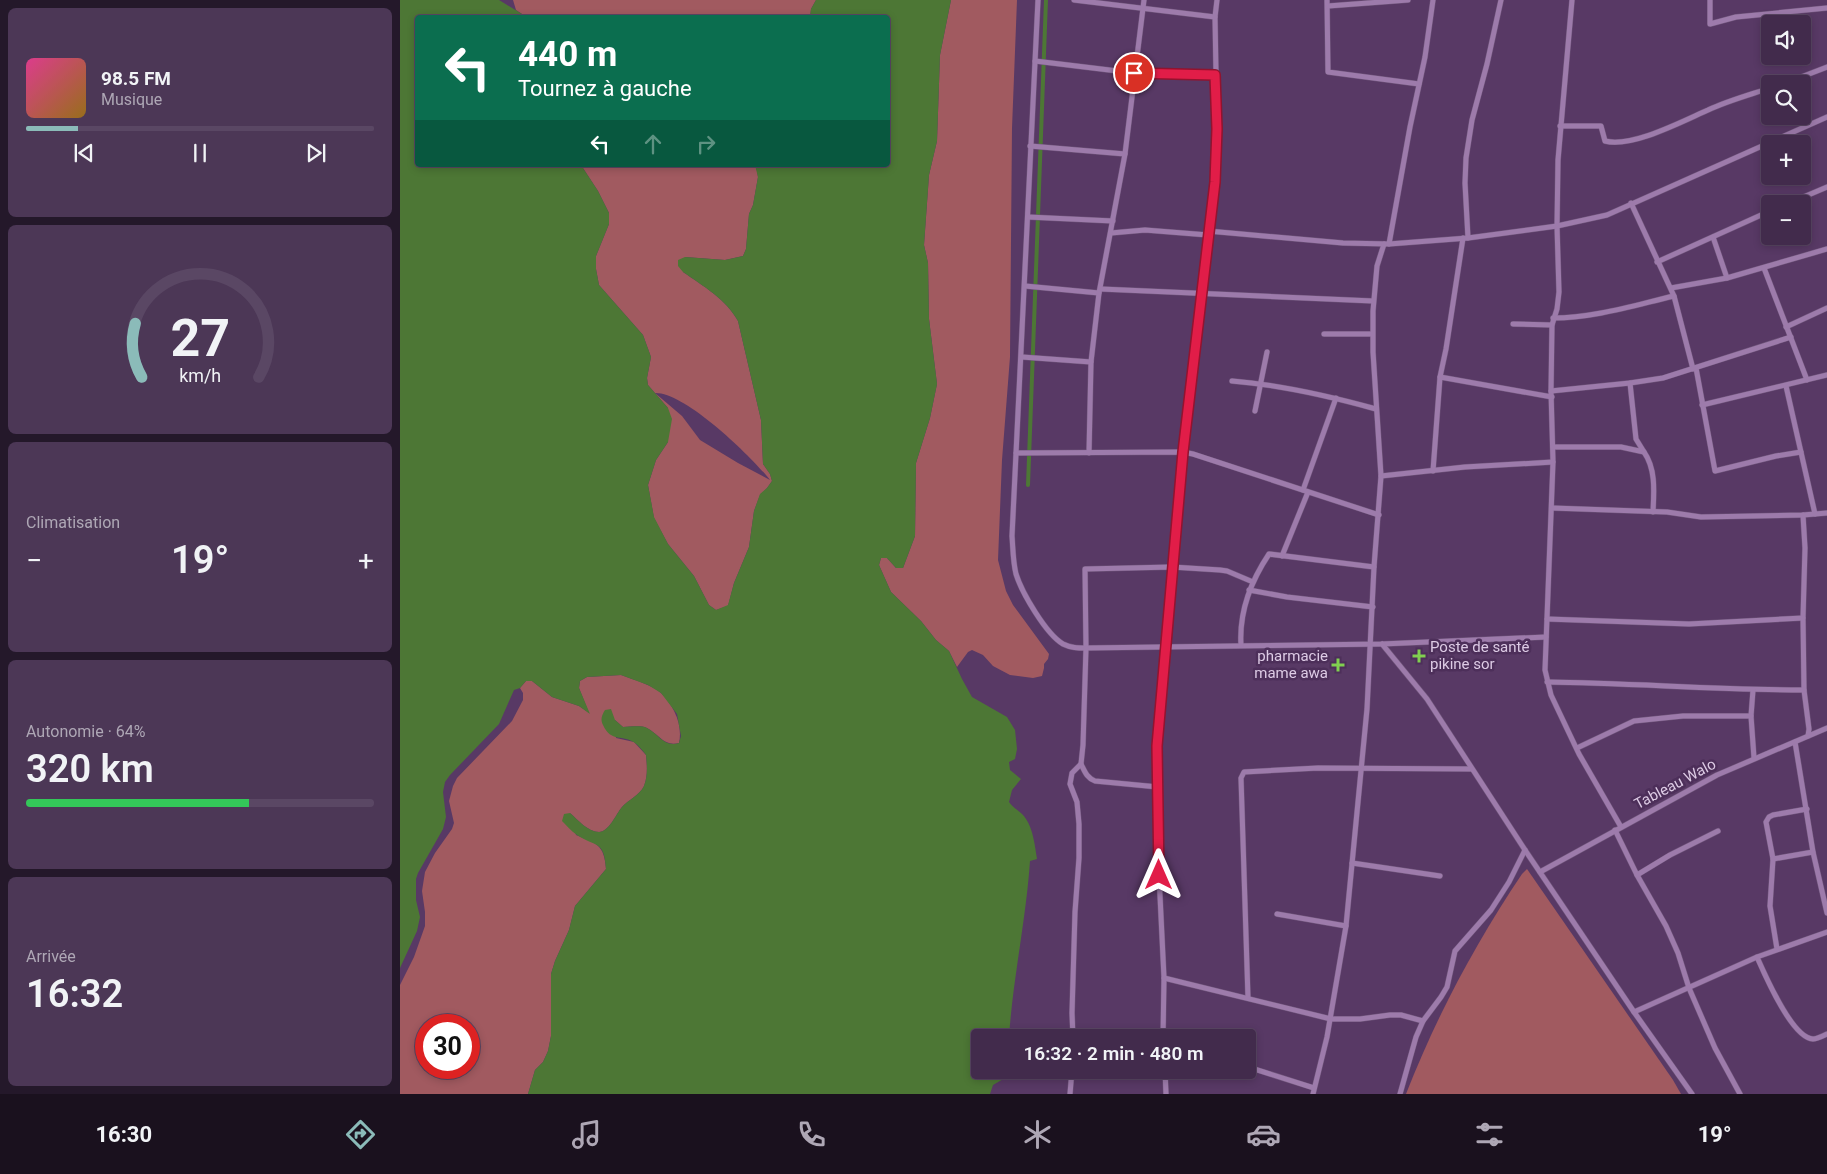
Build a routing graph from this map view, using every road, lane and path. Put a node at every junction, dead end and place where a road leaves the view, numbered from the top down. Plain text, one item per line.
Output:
1 (1038, 0) edge
2 (1074, 0) edge
3 (1144, 0) edge
4 (1217, 0) edge
5 (1408, 0) edge
6 (1433, 0) edge
7 (1501, 0) edge
8 (1572, 0) edge
9 (1710, 0) edge
10 (1327, 3) edge
11 (1143, 8) junction
12 (1827, 8) edge
13 (1215, 18) junction
14 (1035, 61) junction
15 (1827, 67) edge
16 (1134, 73) junction
17 (1215, 75) junction
18 (1806, 75) edge
19 (1419, 84) junction
20 (1761, 91) edge
21 (1827, 118) edge
22 (1560, 126) junction
23 (1030, 146) junction
24 (1125, 154) junction
25 (1827, 187) edge
26 (1808, 195) edge
27 (1631, 203) junction
28 (1761, 215) edge
29 (1028, 217) junction
30 (1113, 221) junction
31 (1557, 226) junction
32 (1208, 233) junction
33 (1111, 234) junction
34 (1713, 237) junction
35 (1466, 238) junction
36 (1386, 244) junction
37 (1827, 249) edge
38 (1657, 262) junction
39 (1764, 268) junction
40 (1727, 278) junction
41 (1025, 286) junction
42 (1671, 288) junction
43 (1100, 291) junction
44 (1201, 292) junction
45 (1674, 296) junction
46 (1373, 300) junction
47 (1827, 308) edge
48 (1553, 318) junction
49 (1513, 324) dead end
50 (1552, 325) junction
51 (1786, 327) junction
52 (1324, 334) dead end
53 (1372, 334) junction
54 (1791, 337) junction
55 (1267, 352) dead end
56 (1022, 357) junction
57 (1091, 362) junction
58 (1695, 368) junction
59 (1827, 375) edge
60 (1440, 377) junction
61 (1807, 380) junction
62 (1232, 381) dead end
63 (1261, 383) junction
64 (1630, 383) junction
65 (1786, 386) junction
66 (1551, 394) junction
67 (1336, 398) junction
68 (1702, 405) junction
69 (1376, 408) junction
70 (1255, 411) dead end
71 (1553, 448) junction
72 (1183, 452) junction
73 (1644, 452) junction
74 (1801, 452) junction
75 (1016, 453) junction
76 (1089, 453) junction
77 (1553, 462) junction
78 (1434, 471) junction
79 (1381, 476) junction
80 (1306, 491) junction
81 (1552, 508) junction
82 (1653, 512) junction
83 (1827, 513) edge
84 (1815, 514) junction
85 (1379, 515) junction
86 (1803, 515) junction
87 (1282, 556) junction
88 (1172, 567) junction
89 (1374, 567) junction
90 (1253, 582) junction
91 (1249, 590) junction
92 (1373, 607) junction
93 (1803, 618) junction
94 (1547, 619) junction
95 (1546, 637) junction
96 (1371, 643) junction
97 (1382, 644) junction
98 (1241, 645) junction
99 (1166, 647) junction
100 (1086, 648) junction
101 (1547, 682) junction
102 (1752, 690) junction
103 (1804, 690) junction
104 (1751, 716) junction
105 (1827, 728) edge
106 (1808, 736) junction
107 (1795, 742) junction
108 (1577, 748) junction
109 (1754, 758) junction
110 (1081, 764) junction
111 (1360, 769) junction
112 (1472, 769) junction
113 (1158, 787) junction
114 (1807, 809) junction
115 (1621, 827) junction
116 (1615, 830) junction
117 (1718, 831) dead end
118 (1525, 850) junction
119 (1813, 852) junction
120 (1773, 859) junction
121 (1352, 863) junction
122 (1540, 872) junction
123 (1637, 875) junction
124 (1440, 876) dead end
125 (1826, 903) edge
126 (1277, 914) dead end
127 (1827, 914) edge
128 (1346, 926) junction
129 (1827, 932) edge
130 (1777, 949) junction
131 (1757, 957) junction
132 (1164, 978) junction
133 (1689, 988) junction
134 (1248, 998) junction
135 (1634, 1012) junction
136 (1331, 1019) junction
137 (1423, 1021) junction
138 (1073, 1029) edge
139 (1163, 1029) edge
140 (1827, 1034) edge
141 (1256, 1070) edge
142 (1071, 1079) edge
143 (1165, 1079) edge
144 (1313, 1091) edge
145 (1070, 1094) edge
146 (1166, 1094) edge
147 (1400, 1094) edge
148 (1692, 1094) edge
149 (1740, 1094) edge

1 - 14 street
2 - 11 street
3 - 11 street
4 - 13 street
5 - 10 street
6 - 19 street
7 - 35 street
8 - 22 street
9 - 12 street
10 - 19 street
11 - 13 street
11 - 16 street
13 - 17 street
14 - 16 street
14 - 23 street
15 - 18 street
16 - 17 street
16 - 24 street
17 - 32 street
19 - 36 street
20 - 22 street
21 - 27 street
22 - 31 street
23 - 24 street
23 - 29 street
24 - 30 street
25 - 26 street
27 - 31 street
27 - 38 street
28 - 34 street
29 - 30 street
29 - 41 street
30 - 33 street
31 - 35 street
31 - 48 street
32 - 33 street
32 - 36 street
32 - 44 street
33 - 43 street
34 - 38 street
34 - 40 street
35 - 36 street
35 - 60 street
36 - 46 street
37 - 39 street
38 - 42 street
39 - 40 street
39 - 51 street
40 - 42 street
41 - 43 street
41 - 56 street
42 - 45 street
43 - 44 street
43 - 57 street
44 - 46 street
44 - 72 street
45 - 48 street
45 - 58 street
46 - 53 street
47 - 51 street
48 - 50 street
49 - 50 street
50 - 66 street
51 - 54 street
52 - 53 street
53 - 69 street
54 - 58 street
54 - 61 street
55 - 63 street
56 - 57 street
56 - 75 street
57 - 76 street
58 - 64 street
58 - 68 street
59 - 61 street
60 - 66 street
60 - 78 street
61 - 65 street
62 - 63 street
63 - 67 street
63 - 70 street
64 - 66 street
64 - 73 street
65 - 68 street
65 - 74 street
66 - 71 street
67 - 69 street
67 - 80 street
68 - 74 street
69 - 79 street
71 - 73 street
71 - 77 street
72 - 76 street
72 - 80 street
72 - 88 street
73 - 82 street
74 - 84 street
75 - 76 street
75 - 100 street
77 - 78 street
77 - 81 street
78 - 79 street
79 - 85 street
80 - 85 street
80 - 87 street
81 - 82 street
81 - 94 street
82 - 86 street
83 - 84 street
84 - 86 street
85 - 89 street
86 - 93 street
87 - 89 street
87 - 90 street
88 - 90 street
88 - 99 street
88 - 100 street
89 - 92 street
90 - 91 street
91 - 92 street
91 - 98 street
92 - 96 street
93 - 94 street
93 - 103 street
94 - 95 street
95 - 97 street
95 - 101 street
96 - 97 street
96 - 98 street
96 - 111 street
97 - 112 street
98 - 99 street
99 - 100 street
99 - 113 street
100 - 110 street
101 - 102 street
101 - 108 street
102 - 103 street
102 - 104 street
103 - 106 street
104 - 108 street
104 - 109 street
105 - 106 street, Tableau Walo
106 - 107 street, Tableau Walo
107 - 109 street, Tableau Walo
107 - 114 street
108 - 115 street
109 - 115 street, Tableau Walo
110 - 113 street
110 - 138 street
111 - 112 street
111 - 121 street
111 - 134 street
112 - 118 street
113 - 132 street
114 - 119 street
114 - 120 street
115 - 116 street, Tableau Walo
116 - 122 street, Tableau Walo
116 - 123 street
117 - 123 street
118 - 122 street
118 - 137 street
119 - 120 street
119 - 125 street
120 - 130 street
121 - 124 street
121 - 128 street
122 - 135 street
123 - 133 street
125 - 127 street
126 - 128 street
128 - 136 street
129 - 130 street
130 - 131 street
131 - 133 street
131 - 140 street
132 - 134 street
132 - 139 street
133 - 135 street
133 - 149 street
134 - 136 street
135 - 148 street
136 - 137 street
136 - 144 street
137 - 147 street
141 - 144 street
142 - 145 street
143 - 146 street

